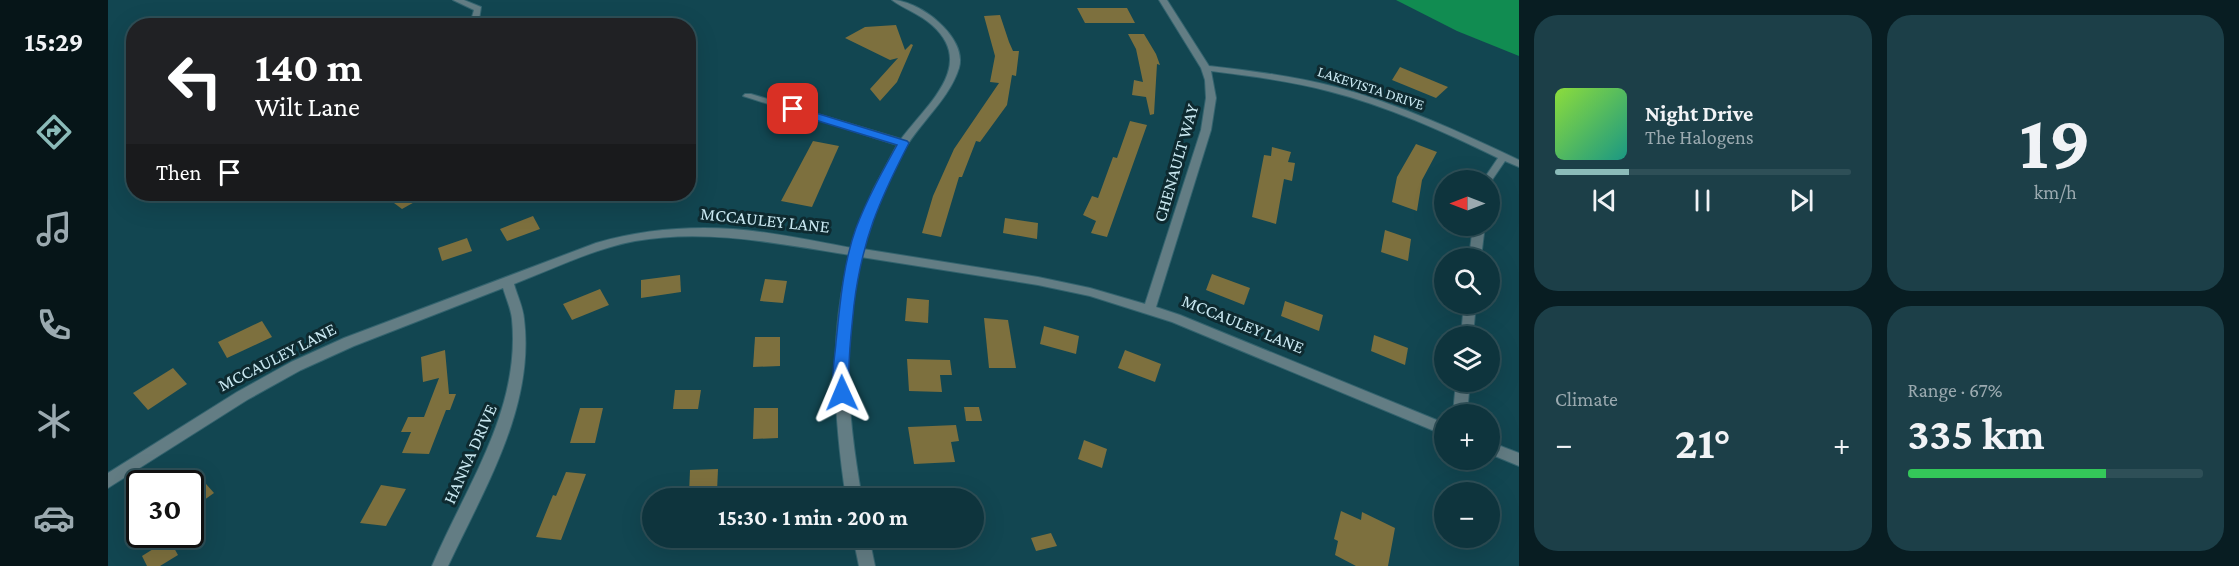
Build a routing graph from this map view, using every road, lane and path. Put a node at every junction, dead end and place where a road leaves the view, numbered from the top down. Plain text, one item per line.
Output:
1 (457, 0) edge
2 (899, 0) edge
3 (1163, 0) edge
4 (476, 18) edge
5 (1205, 68) junction
6 (748, 96) dead end
7 (903, 143) junction
8 (1504, 156) junction
9 (1519, 164) edge
10 (1495, 170) edge
11 (856, 251) junction
12 (507, 282) junction
13 (1149, 309) junction
14 (1434, 425) edge
15 (1500, 452) edge
16 (1519, 460) edge
17 (108, 481) edge
18 (853, 488) edge
19 (863, 548) edge
20 (440, 566) edge
21 (867, 566) edge

1 - 4 street
2 - 7 street
3 - 5 street, CHENAULT WAY
5 - 8 street, LAKEVISTA DRIVE
5 - 13 street, CHENAULT WAY
6 - 7 street
7 - 11 street
8 - 9 street, LAKEVISTA DRIVE
8 - 10 street
11 - 12 street, MCCAULEY LANE
11 - 13 street, MCCAULEY LANE
11 - 18 street
12 - 17 street, MCCAULEY LANE
12 - 20 street, HANNA DRIVE
13 - 14 street, MCCAULEY LANE
15 - 16 street
19 - 21 street

